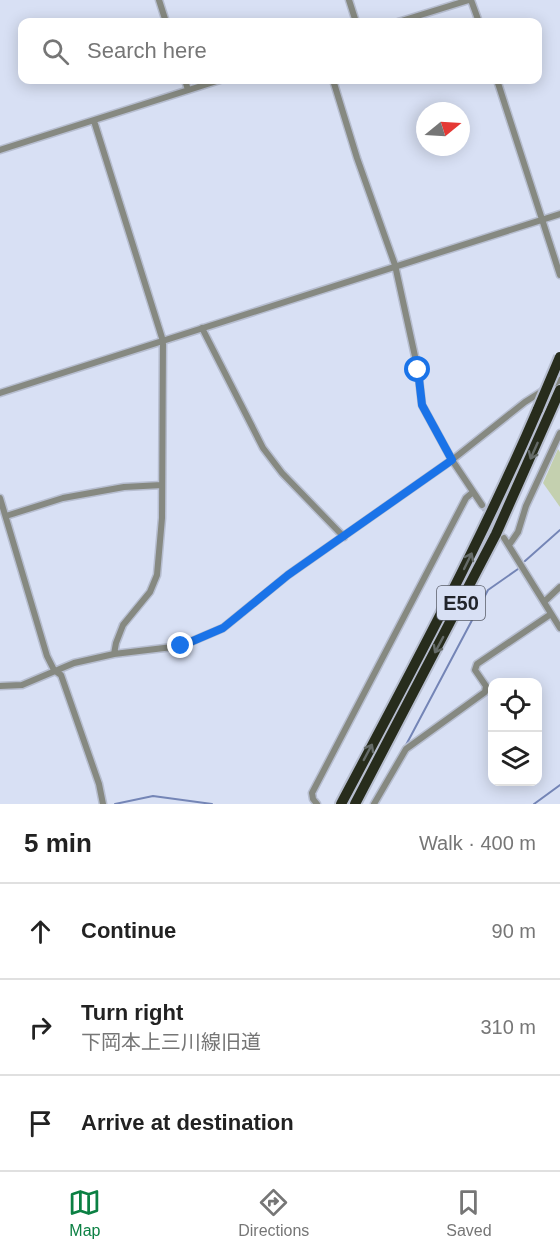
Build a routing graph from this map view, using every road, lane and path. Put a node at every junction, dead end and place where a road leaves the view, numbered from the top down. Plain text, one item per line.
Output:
1 (159, 0) edge
2 (349, 0) edge
3 (470, 0) edge
4 (165, 18) edge
5 (355, 18) edge
6 (411, 18) edge
7 (477, 18) edge
8 (186, 84) edge
9 (207, 84) edge
10 (334, 84) edge
11 (498, 84) edge
12 (188, 90) junction
13 (94, 121) junction
14 (0, 150) edge
15 (560, 214) edge
16 (542, 219) junction
17 (394, 265) junction
18 (560, 275) edge
19 (202, 328) junction
20 (163, 341) junction
21 (560, 357) edge
22 (560, 380) edge
23 (0, 393) edge
24 (559, 393) edge
25 (560, 433) edge
26 (452, 460) junction
27 (162, 485) junction
28 (473, 492) junction
29 (0, 498) edge
30 (482, 505) tunnel mouth
31 (6, 516) junction
32 (344, 537) junction
33 (504, 538) tunnel mouth
34 (509, 545) junction
35 (560, 586) edge
36 (544, 602) junction
37 (551, 614) junction
38 (560, 628) edge
39 (114, 654) junction
40 (54, 670) junction
41 (0, 686) edge
42 (103, 804) edge
43 (317, 804) edge
44 (341, 804) edge
45 (355, 804) edge
46 (374, 804) edge

1 - 4 street
2 - 5 street
3 - 6 street
3 - 7 street
8 - 12 street
9 - 12 street
10 - 17 street
11 - 16 street
12 - 13 street
13 - 14 street
13 - 20 street
15 - 16 street
16 - 17 street
16 - 18 street
17 - 19 street
17 - 26 street
19 - 20 street
19 - 32 street
20 - 23 street
20 - 27 street
44 -> 21 highway, E50, bridge
22 - 26 street
24 -> 45 highway, E50
25 - 34 street
26 - 28 street
26 - 32 street
27 - 31 street
27 - 39 street
28 - 30 street
28 - 43 street
29 - 31 street
31 - 40 street
32 - 39 street
33 - 34 street
34 - 36 street
35 - 36 street
36 - 37 street
37 - 38 street
37 - 46 street
39 - 40 street
40 - 41 street
40 - 42 street

